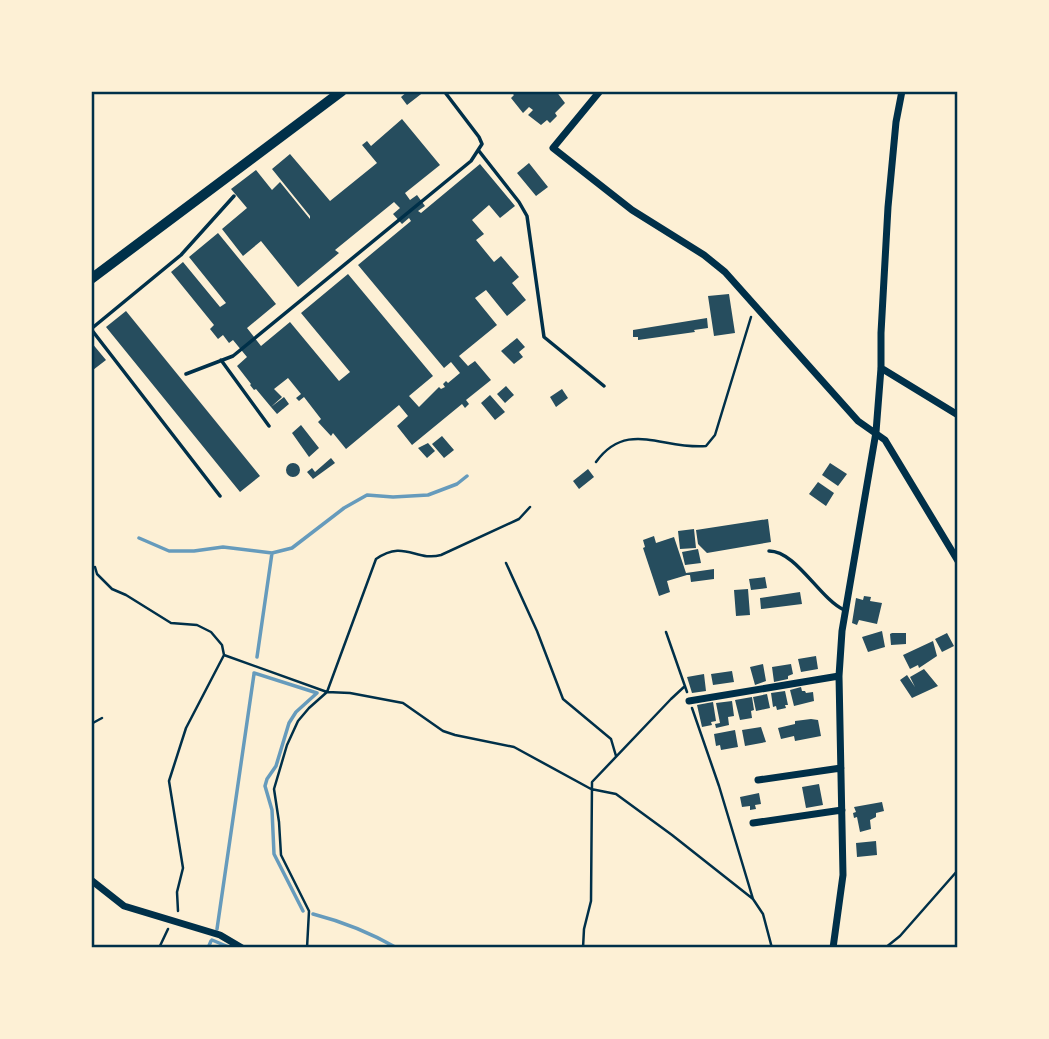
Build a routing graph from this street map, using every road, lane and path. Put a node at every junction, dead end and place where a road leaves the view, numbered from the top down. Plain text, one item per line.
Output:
1 (342, 91) edge
2 (443, 91) edge
3 (600, 91) edge
4 (902, 91) edge
5 (479, 151) junction
6 (234, 197) dead end
7 (91, 279) edge
8 (754, 307) junction
9 (222, 360) junction
10 (881, 368) junction
11 (186, 373) dead end
12 (604, 386) dead end
13 (958, 415) edge
14 (270, 426) dead end
15 (876, 432) junction
16 (596, 462) dead end
17 (220, 496) dead end
18 (530, 506) dead end
19 (768, 551) dead end
20 (957, 556) edge
21 (506, 562) dead end
22 (95, 567) dead end
23 (845, 610) junction
24 (666, 632) dead end
25 (225, 655) junction
26 (839, 676) junction
27 (686, 686) junction
28 (327, 692) junction
29 (689, 701) junction
30 (102, 718) dead end
31 (91, 724) edge
32 (616, 756) junction
33 (841, 768) junction
34 (758, 780) dead end
35 (591, 789) junction
36 (842, 810) junction
37 (753, 822) dead end
38 (958, 870) edge
39 (91, 880) edge
40 (753, 899) junction
41 (174, 921) junction
42 (159, 948) edge
43 (242, 948) edge
44 (306, 948) edge
45 (583, 948) edge
46 (772, 948) edge
47 (833, 948) edge
48 (885, 948) edge

1 - 7 main road
2 - 5 lane
3 - 8 street
4 - 10 street
5 - 9 lane
5 - 12 lane
6 - 17 lane
8 - 15 street
8 - 16 path
9 - 11 lane
9 - 14 lane
10 - 13 street
10 - 15 street
15 - 20 street
15 - 23 street
18 - 28 path
19 - 23 lane
21 - 32 path
22 - 25 path
23 - 26 street
24 - 27 path
25 - 28 path
25 - 41 path
26 - 29 street
26 - 33 street
27 - 29 path
27 - 32 path
28 - 35 path
28 - 44 path
29 - 40 path
30 - 31 path
32 - 35 path
33 - 34 street
33 - 36 street
35 - 40 path
35 - 45 path
36 - 37 street
36 - 47 street
38 - 48 path
39 - 41 street
40 - 46 path
41 - 42 path
41 - 43 street

